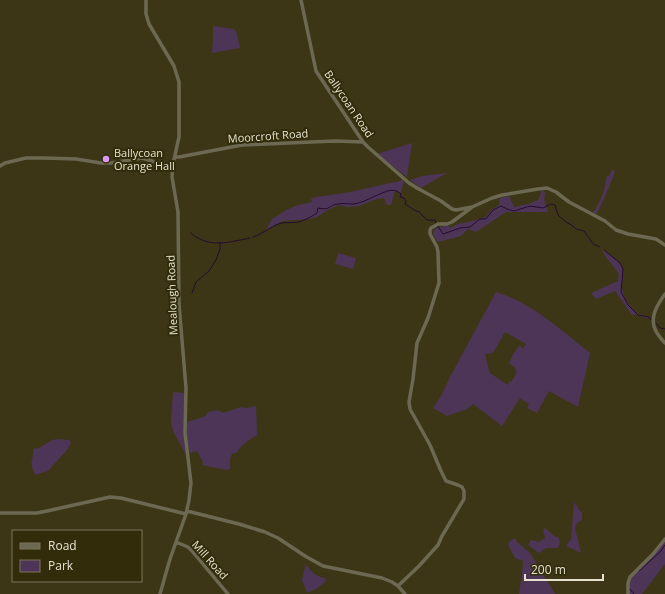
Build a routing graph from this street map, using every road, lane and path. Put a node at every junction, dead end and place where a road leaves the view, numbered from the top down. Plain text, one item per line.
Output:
1 (146, 0) edge
2 (301, 0) edge
3 (363, 142) junction
4 (175, 157) junction
5 (173, 164) junction
6 (0, 166) edge
7 (472, 207) junction
8 (665, 245) edge
9 (665, 294) edge
10 (665, 343) edge
11 (0, 513) edge
12 (187, 513) junction
13 (665, 539) edge
14 (176, 542) junction
15 (398, 586) junction
16 (160, 594) edge
17 (228, 594) edge
18 (405, 594) edge
19 (628, 594) edge

1 - 4 street, Mealough Road
2 - 3 street, Ballycoan Road
3 - 4 street, Moorcroft Road
3 - 7 street, Ballycoan Road
4 - 5 street, Mealough Road
5 - 6 street
5 - 12 street, Mealough Road
7 - 8 street, Ballycoan Road
7 - 15 street
9 - 10 street
11 - 12 street
12 - 14 street, Mealough Road
12 - 15 street
13 - 19 street
14 - 16 street, Mealough Road
14 - 17 street, Mill Road
15 - 18 street

